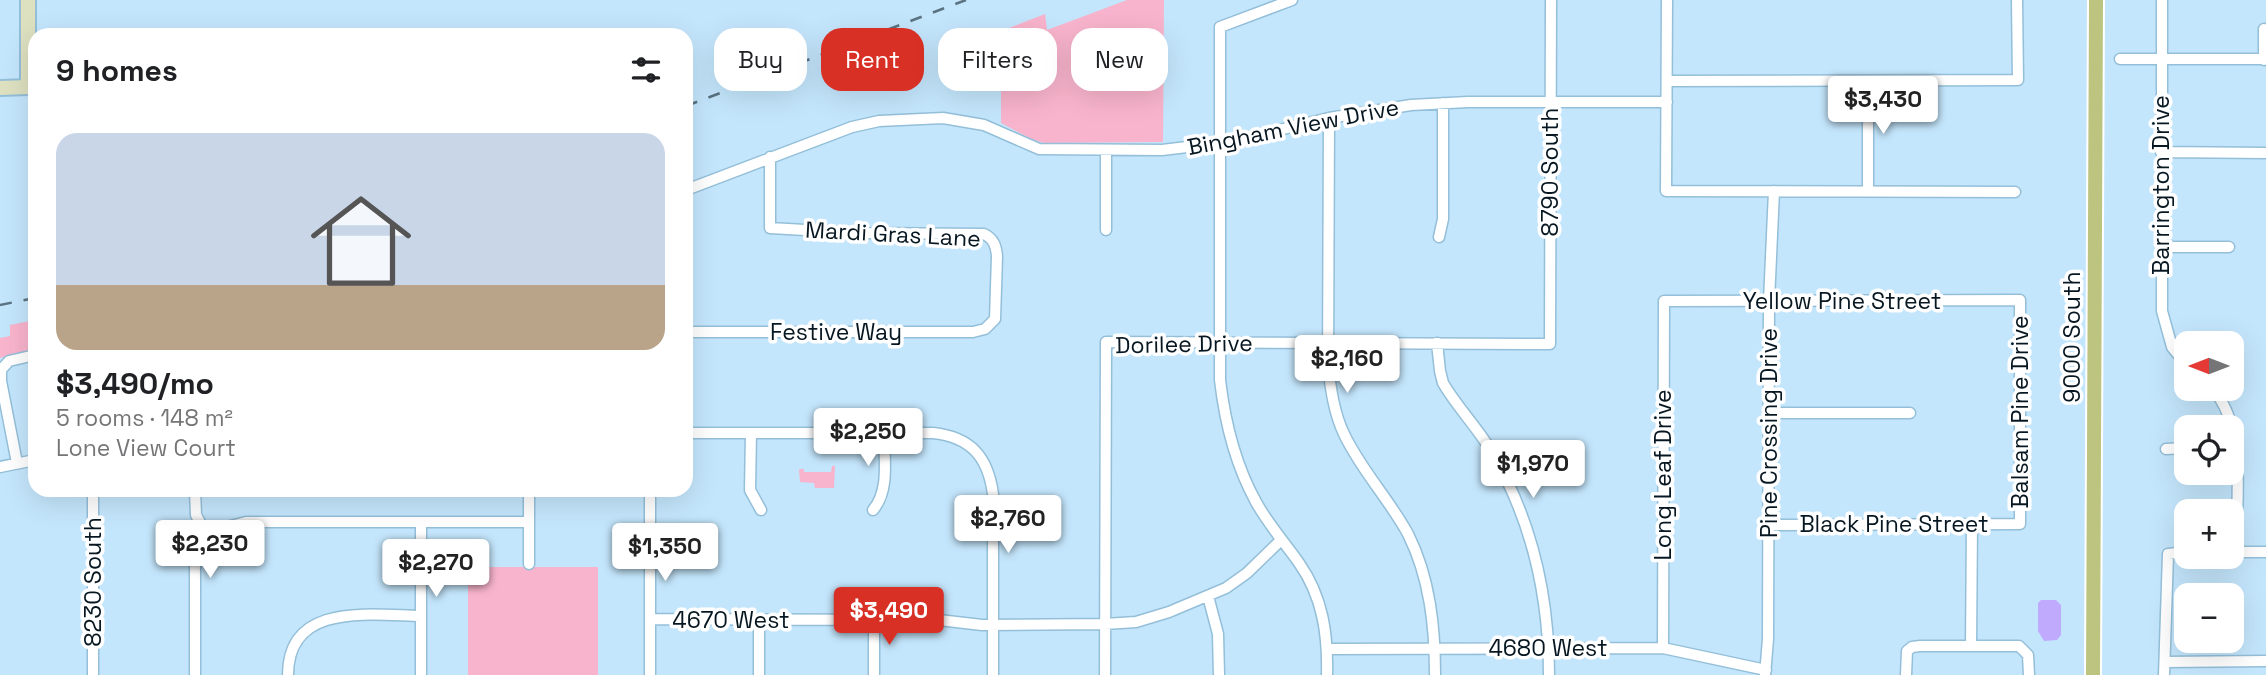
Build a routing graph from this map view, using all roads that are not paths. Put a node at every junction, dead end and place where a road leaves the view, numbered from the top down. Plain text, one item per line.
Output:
1 (28, 0) edge
2 (1292, 0) edge
3 (1551, 0) edge
4 (1667, 0) edge
5 (2017, 0) edge
6 (2096, 0) edge
7 (2162, 0) edge
8 (29, 28) edge
9 (2264, 29) dead end
10 (2120, 59) dead end
11 (2161, 59) junction
12 (2265, 60) edge
13 (1667, 81) junction
14 (1868, 81) junction
15 (28, 87) edge
16 (0, 88) edge
17 (1550, 102) junction
18 (1667, 102) junction
19 (1443, 103) junction
20 (1329, 118) junction
21 (1220, 144) junction
22 (1106, 151) junction
23 (2161, 152) junction
24 (2266, 153) edge
25 (770, 158) junction
26 (693, 187) edge
27 (1774, 191) junction
28 (1868, 191) junction
29 (2015, 192) dead end
30 (1105, 230) dead end
31 (1439, 237) dead end
32 (2161, 247) junction
33 (2229, 247) dead end
34 (2020, 300) joint
35 (1664, 301) joint
36 (1769, 301) junction
37 (985, 329) joint
38 (693, 332) edge
39 (1220, 342) junction
40 (1328, 343) junction
41 (1437, 343) junction
42 (1549, 344) joint
43 (2174, 349) edge
44 (28, 356) edge
45 (1769, 413) junction
46 (1910, 413) dead end
47 (693, 433) edge
48 (751, 433) junction
49 (884, 433) junction
50 (2166, 449) dead end
51 (2174, 449) edge
52 (1550, 455) dead end
53 (28, 461) edge
54 (16, 463) junction
55 (0, 467) edge
56 (1506, 476) junction
57 (93, 497) edge
58 (195, 497) edge
59 (529, 497) edge
60 (650, 497) edge
61 (761, 510) dead end
62 (873, 510) dead end
63 (421, 522) junction
64 (529, 522) junction
65 (1972, 524) junction
66 (2020, 524) joint
67 (1769, 525) junction
68 (208, 537) junction
69 (1281, 540) junction
70 (2244, 552) edge
71 (2266, 552) edge
72 (2174, 553) edge
73 (529, 564) dead end
74 (1208, 596) junction
75 (420, 616) junction
76 (650, 619) junction
77 (759, 620) junction
78 (874, 620) junction
79 (993, 625) junction
80 (1105, 625) junction
81 (1971, 646) junction
82 (1435, 648) junction
83 (1549, 648) junction
84 (1663, 648) junction
85 (1328, 649) junction
86 (2266, 661) edge
87 (2165, 662) junction
88 (1765, 673) edge
89 (93, 675) edge
90 (194, 675) edge
91 (288, 675) edge
92 (421, 675) edge
93 (650, 675) edge
94 (759, 675) edge
95 (874, 675) edge
96 (993, 675) edge
97 (1105, 675) edge
98 (1219, 675) edge
99 (1327, 675) edge
100 (1435, 675) edge
101 (1549, 675) edge
102 (1906, 675) edge
103 (2029, 675) edge
104 (2093, 675) edge
105 (2164, 675) edge

1 - 8 street
2 - 21 street
3 - 17 street, 8790 South
4 - 13 street
5 - 14 street
6 - 104 main road, 9000 South
7 - 11 street, Barrington Drive
9 - 12 street
10 - 11 street
11 - 12 street
11 - 23 street, Barrington Drive
13 - 14 street
13 - 18 street
14 - 28 street
15 - 16 street
17 - 18 street, Bingham View Drive
17 - 19 street, Bingham View Drive
17 - 42 street, 8790 South
18 - 27 street
19 - 20 street, Bingham View Drive
19 - 31 street
20 - 21 street, Bingham View Drive
20 - 40 street
21 - 22 street, Bingham View Drive
21 - 39 street
22 - 25 street, Bingham View Drive
22 - 30 street
23 - 24 street
23 - 32 street, Barrington Drive
25 - 26 street, Bingham View Drive
25 - 37 street, Mardi Gras Lane
27 - 28 street
27 - 36 street, Pine Crossing Drive
28 - 29 street
32 - 33 street
32 - 43 street, Barrington Drive
34 - 36 street, Yellow Pine Street
34 - 66 street, Balsam Pine Drive
35 - 36 street, Yellow Pine Street
35 - 84 street, Long Leaf Drive
36 - 45 street, Pine Crossing Drive
37 - 38 street, Festive Way
39 - 40 street, Dorilee Drive
39 - 69 street
39 - 80 street, Dorilee Drive
40 - 41 street, Dorilee Drive
40 - 82 street
41 - 42 street, Dorilee Drive
41 - 56 street
44 - 54 street
45 - 46 street
45 - 67 street, Pine Crossing Drive
47 - 48 street
48 - 49 street
48 - 61 street
49 - 62 street
49 - 79 street
50 - 51 street
52 - 56 street
53 - 54 street
54 - 55 street
56 - 83 street
57 - 89 street, 8230 South
58 - 68 street
59 - 64 street
60 - 76 street
63 - 64 street
63 - 68 street
63 - 75 street
64 - 73 street
65 - 66 street, Black Pine Street
65 - 67 street, Black Pine Street
65 - 81 street
67 - 88 street, Pine Crossing Drive
68 - 90 street
69 - 74 street, 4670 West
69 - 85 street
70 - 71 street
72 - 87 street
74 - 80 street, 4670 West
74 - 98 street
75 - 91 street
75 - 92 street
76 - 77 street, 4670 West
76 - 93 street
77 - 78 street, 4670 West
77 - 94 street
78 - 79 street, 4670 West
78 - 95 street
79 - 80 street, 4670 West
79 - 96 street
80 - 97 street, Dorilee Drive
81 - 102 street
81 - 103 street
82 - 83 street, 4680 West
82 - 85 street, 4680 West
82 - 100 street
83 - 84 street, 4680 West
83 - 101 street
84 - 88 street, 4680 West
85 - 99 street
86 - 87 street
87 - 105 street

